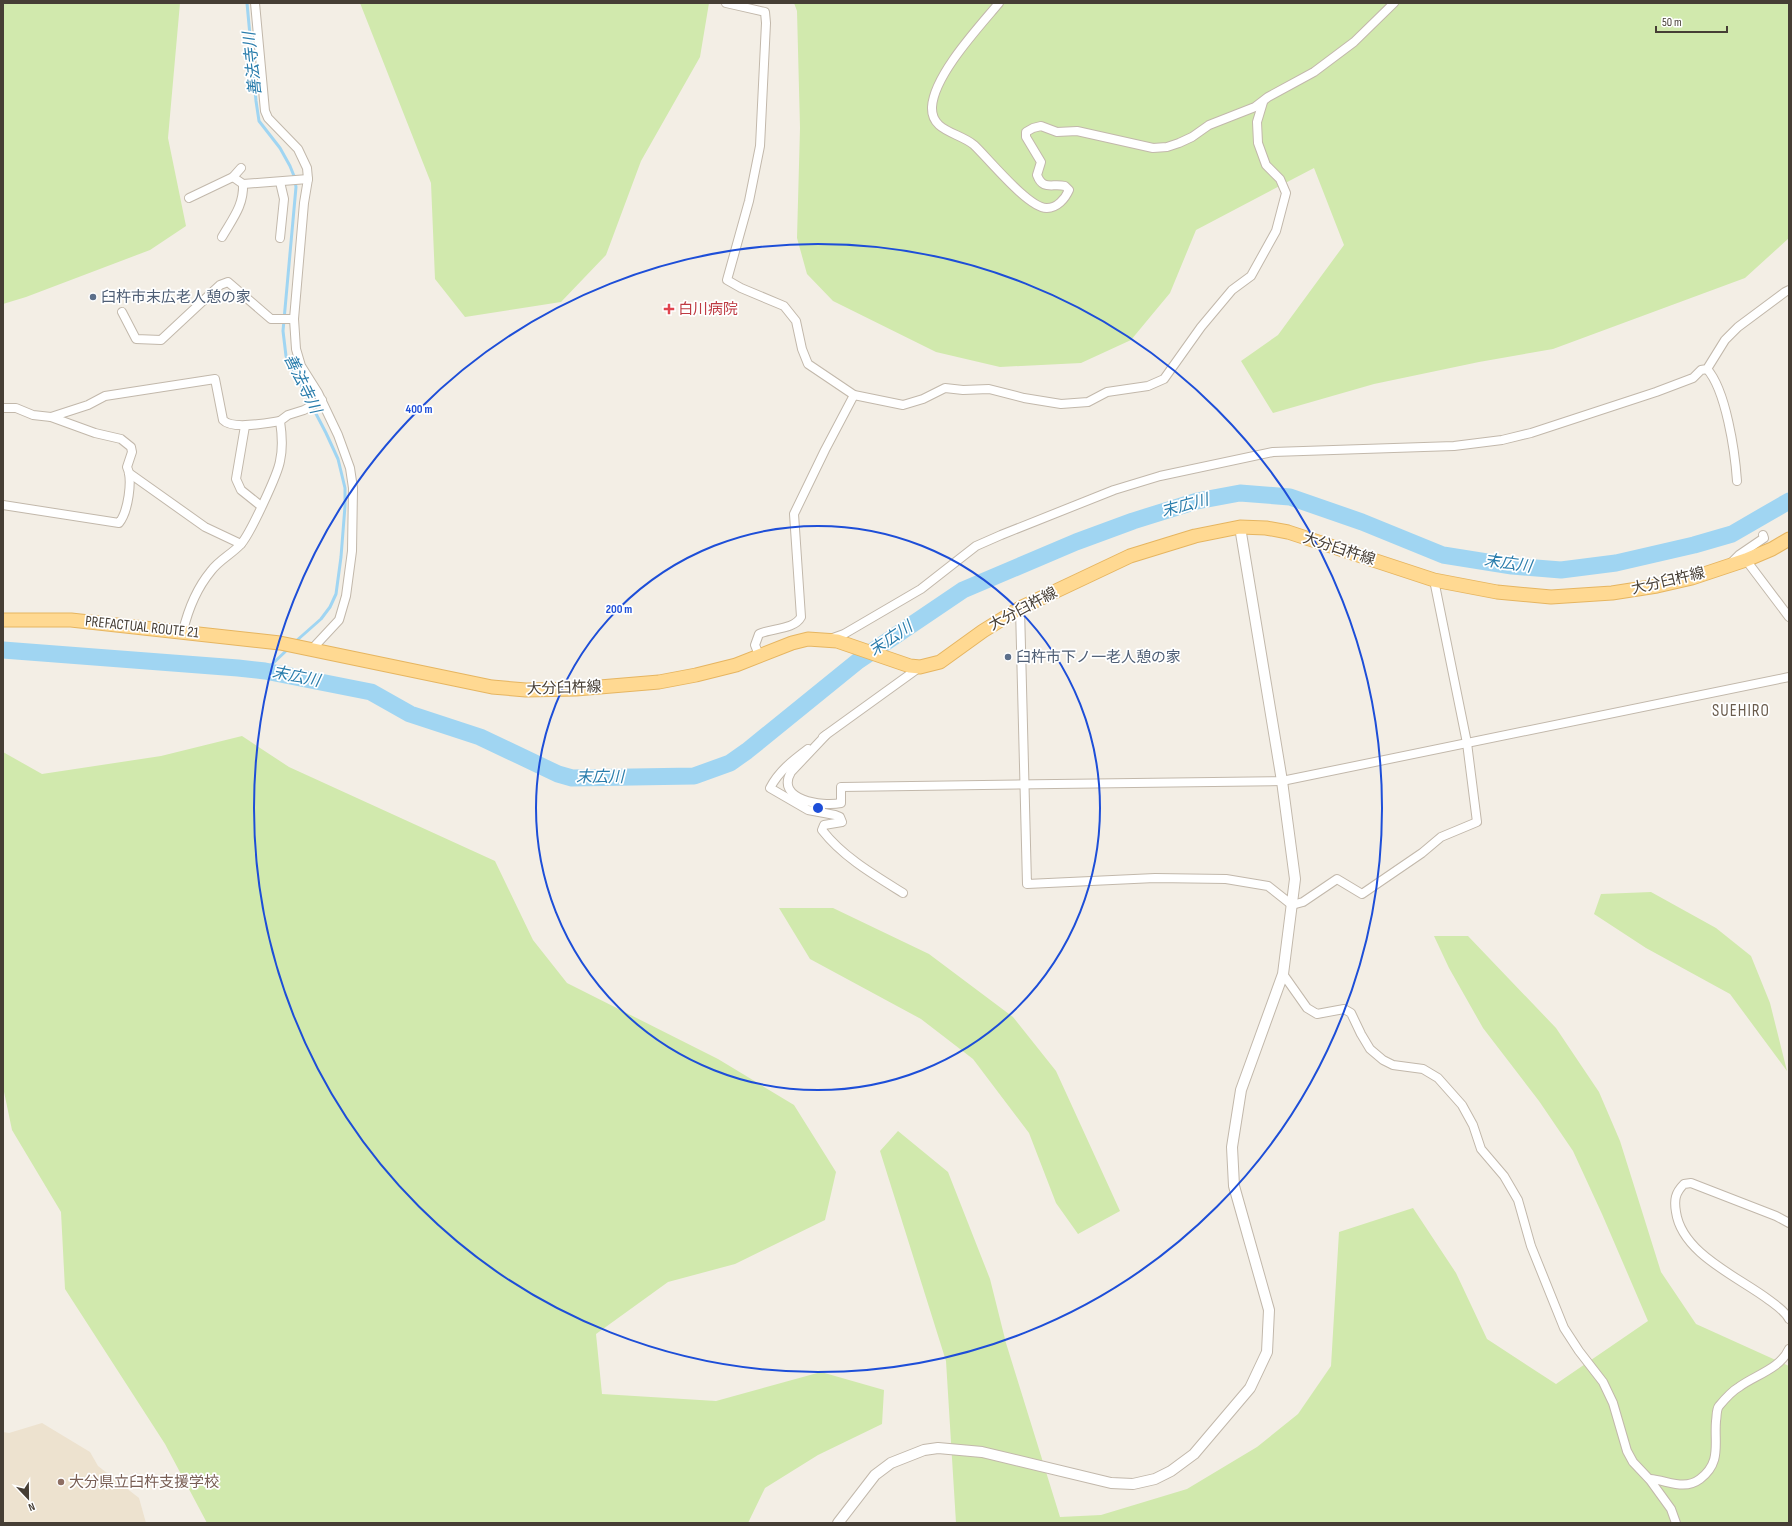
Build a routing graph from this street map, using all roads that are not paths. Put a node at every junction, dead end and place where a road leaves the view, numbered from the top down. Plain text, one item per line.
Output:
1 (255, 3) edge
2 (726, 3) edge
3 (999, 3) edge
4 (1394, 3) edge
5 (1263, 102) junction
6 (241, 168) dead end
7 (233, 178) junction
8 (305, 179) junction
9 (283, 182) junction
10 (243, 184) junction
11 (189, 198) dead end
12 (222, 236) dead end
13 (280, 238) dead end
14 (1789, 290) edge
15 (122, 312) dead end
16 (292, 319) junction
17 (1707, 369) junction
18 (854, 395) junction
19 (320, 402) junction
20 (3, 408) edge
21 (51, 417) junction
22 (280, 421) junction
23 (245, 426) junction
24 (129, 473) junction
25 (1738, 481) dead end
26 (3, 505) edge
27 (261, 506) junction
28 (1240, 527) junction
29 (1763, 535) dead end
30 (1789, 539) edge
31 (242, 544) junction
32 (1746, 560) junction
33 (1730, 565) junction
34 (1434, 580) junction
35 (1020, 608) junction
36 (1789, 617) edge
37 (3, 620) edge
38 (183, 632) junction
39 (830, 639) junction
40 (280, 643) joint
41 (309, 648) junction
42 (759, 656) junction
43 (915, 666) junction
44 (1789, 677) edge
45 (826, 735) junction
46 (1467, 743) junction
47 (1282, 781) junction
48 (1024, 785) junction
49 (903, 893) dead end
50 (1292, 905) junction
51 (1283, 974) junction
52 (1789, 1223) edge
53 (1789, 1319) edge
54 (1789, 1349) edge
55 (1650, 1479) junction
56 (838, 1523) edge
57 (1676, 1523) edge

1 - 8 street
2 - 18 street
3 - 5 street
4 - 5 street
5 - 18 street
6 - 7 street
7 - 10 street
7 - 11 street
8 - 9 street
8 - 16 street
9 - 10 street
9 - 13 street
10 - 12 street
14 - 17 street
15 - 16 street
16 - 19 street
17 - 25 street
17 - 39 street
18 - 42 street
19 - 22 street
19 - 41 street
20 - 21 street
21 - 23 street
21 - 24 street
22 - 23 street
22 - 27 street
23 - 27 street
24 - 26 street
24 - 31 street
27 - 31 street
28 - 34 main road, 大分臼杵線
28 - 35 main road, 大分臼杵線
28 - 47 street
29 - 33 street
30 - 32 main road, 大分臼杵線
31 - 38 street
32 - 33 main road, 大分臼杵線
32 - 36 street
33 - 34 main road, 大分臼杵線
34 - 46 street
35 - 43 main road, 大分臼杵線
35 - 48 street
37 - 38 main road, PREFACTUAL ROUTE 21
38 - 40 main road, PREFACTUAL ROUTE 21
39 - 42 main road, 大分臼杵線
39 - 43 main road, 大分臼杵線
40 - 41 main road, 大分臼杵線
41 - 42 main road, 大分臼杵線
43 - 45 street
44 - 46 street
45 - 48 street
45 - 49 street
46 - 47 street
46 - 50 street
47 - 48 street
47 - 50 street
48 - 50 street
50 - 51 street
51 - 55 street
51 - 56 street
52 - 53 street
54 - 55 street
55 - 57 street

